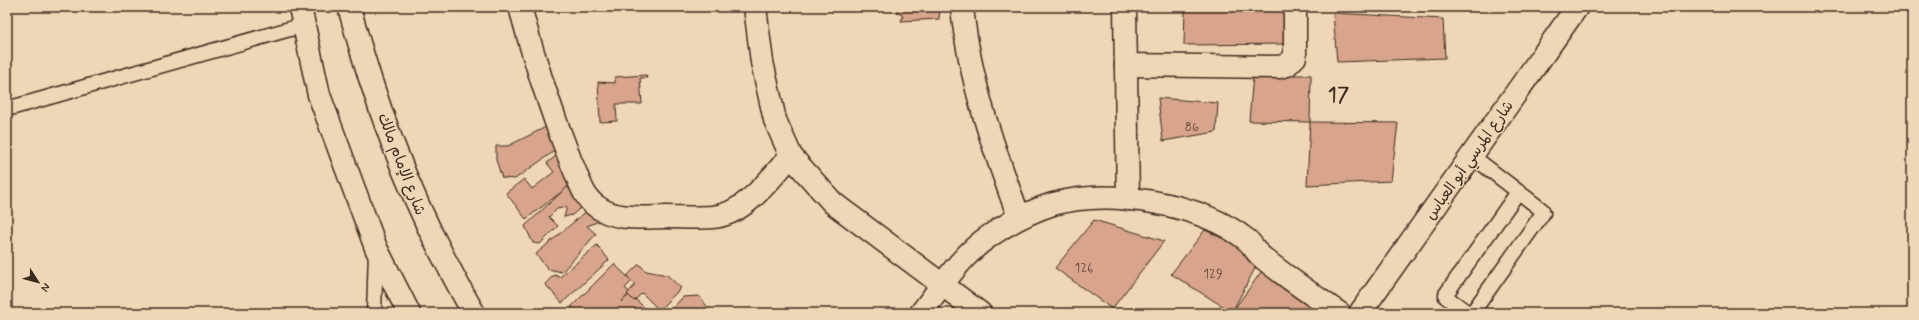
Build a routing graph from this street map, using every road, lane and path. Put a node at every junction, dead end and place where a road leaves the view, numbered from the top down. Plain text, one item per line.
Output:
1 (350, 7) edge
2 (520, 7) edge
3 (755, 7) edge
4 (962, 7) edge
5 (1125, 7) edge
6 (1295, 7) edge
7 (1577, 7) edge
8 (302, 16) edge
9 (1126, 65) junction
10 (7, 109) edge
11 (791, 156) junction
12 (1472, 156) junction
13 (1518, 192) junction
14 (1128, 199) junction
15 (1019, 217) junction
16 (376, 248) junction
17 (942, 285) junction
18 (374, 313) edge
19 (409, 313) edge
20 (474, 313) edge
21 (921, 313) edge
22 (980, 313) edge
23 (1339, 313) edge
24 (1360, 313) edge
25 (1468, 313) edge
26 (1472, 313) edge

1 - 20 street, شارع الإمام مالك
2 - 11 street
3 - 11 street
4 - 15 street
5 - 9 street
6 - 9 street
7 - 12 street, شارع المرسي أبو العباس
8 - 10 lane
8 - 16 street
9 - 14 street
11 - 17 street
12 - 13 lane
12 - 24 street, شارع المرسي أبو العباس
13 - 25 lane
13 - 26 lane
14 - 15 street
14 - 23 street
15 - 17 street
16 - 18 lane
16 - 19 street
17 - 21 street
17 - 22 street

